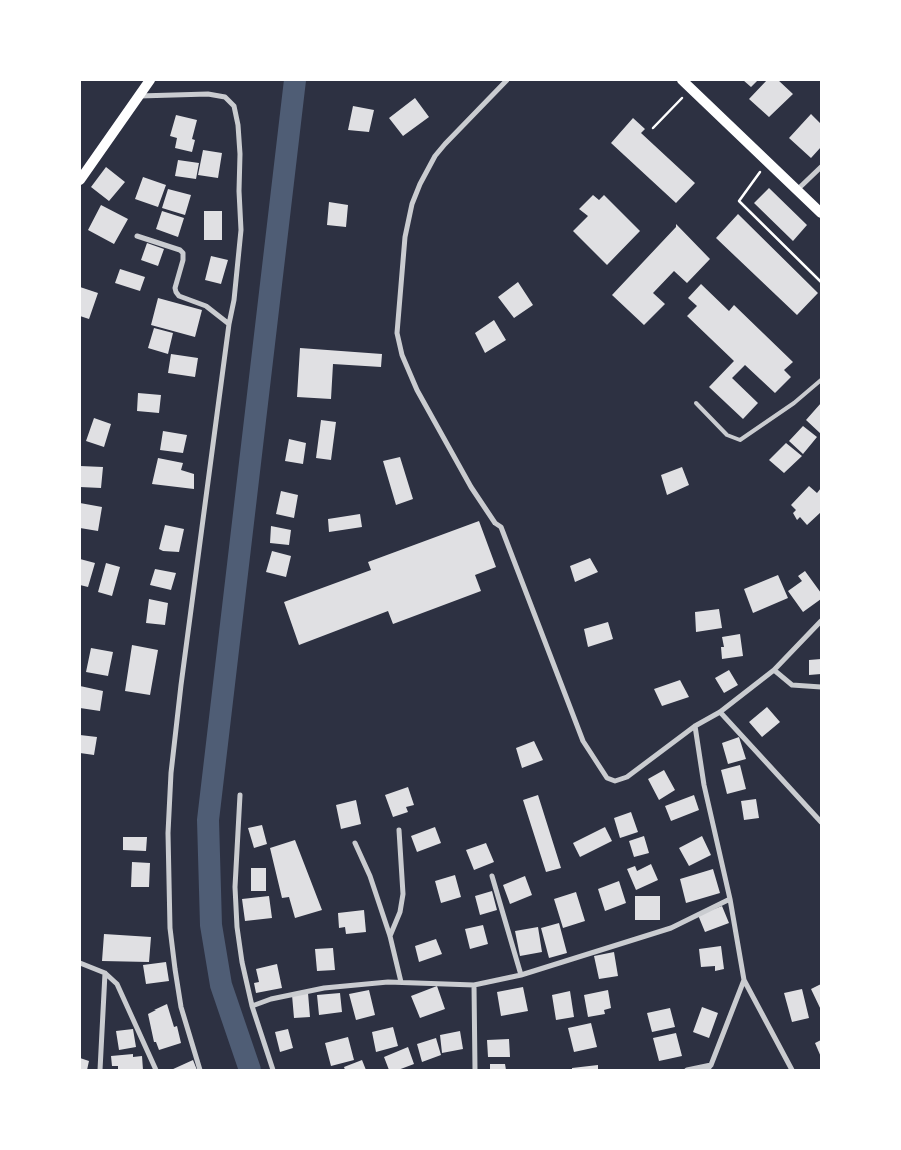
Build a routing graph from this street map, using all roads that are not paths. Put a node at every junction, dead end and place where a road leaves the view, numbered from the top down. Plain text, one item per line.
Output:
1 (150, 80) edge
2 (507, 80) edge
3 (682, 80) edge
4 (139, 96) junction
5 (821, 167) edge
6 (80, 180) edge
7 (797, 190) junction
8 (821, 213) edge
9 (137, 236) dead end
10 (229, 324) junction
11 (821, 380) edge
12 (696, 403) dead end
13 (821, 621) edge
14 (774, 670) junction
15 (821, 687) edge
16 (720, 712) junction
17 (695, 726) junction
18 (240, 795) dead end
19 (821, 822) edge
20 (400, 830) dead end
21 (355, 843) dead end
22 (492, 876) dead end
23 (730, 899) junction
24 (390, 936) junction
25 (80, 963) edge
26 (106, 973) junction
27 (521, 975) junction
28 (744, 980) junction
29 (401, 982) junction
30 (474, 984) junction
31 (252, 1006) junction
32 (711, 1065) junction
33 (100, 1070) edge
34 (156, 1070) edge
35 (200, 1070) edge
36 (273, 1070) edge
37 (475, 1070) edge
38 (687, 1070) edge
39 (708, 1070) edge
40 (792, 1070) edge

1 - 4 main road
2 - 17 street
3 - 7 main road
4 - 6 main road
4 - 10 street
5 - 7 street
7 - 8 main road
9 - 10 street
10 - 35 street
11 - 12 lane
13 - 14 street
14 - 15 street
14 - 16 street
16 - 17 street
16 - 19 street
17 - 23 street
18 - 31 street
20 - 24 street
21 - 24 street
22 - 27 street
23 - 27 street
23 - 28 street
24 - 29 street
25 - 26 street
26 - 33 street
26 - 34 street
27 - 30 street
28 - 32 street
28 - 40 street
29 - 30 street
29 - 31 street
30 - 37 street
31 - 36 street
32 - 38 street
32 - 39 street

